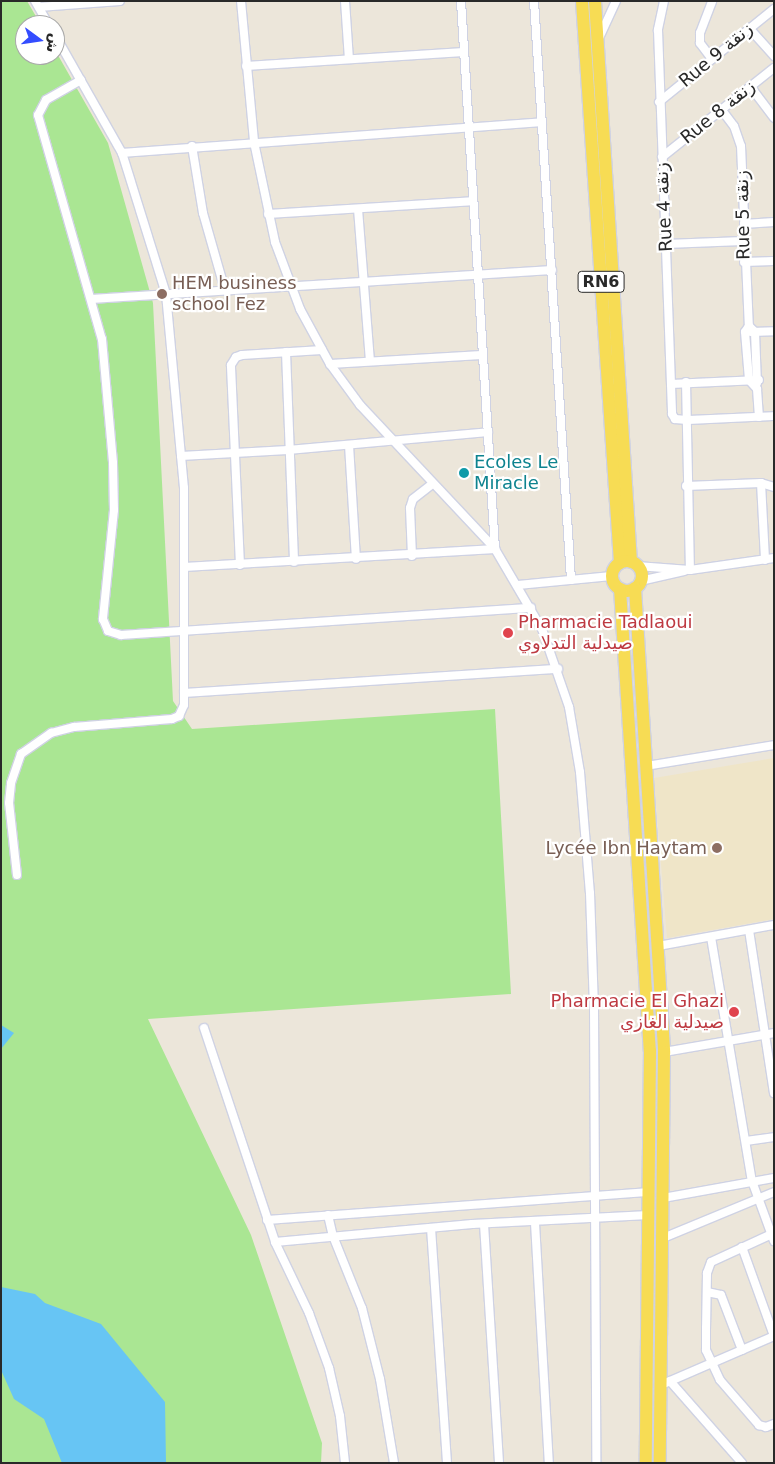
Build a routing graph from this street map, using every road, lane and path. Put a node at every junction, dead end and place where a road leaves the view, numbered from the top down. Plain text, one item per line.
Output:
1 (120, 1) edge
2 (241, 1) edge
3 (345, 1) edge
4 (461, 1) edge
5 (534, 1) edge
6 (582, 1) edge
7 (594, 1) edge
8 (616, 1) edge
9 (664, 1) edge
10 (712, 1) edge
11 (71, 3) edge
12 (37, 4) edge
13 (774, 9) edge
14 (43, 15) edge
15 (749, 28) junction
16 (598, 40) junction
17 (65, 52) edge
18 (464, 52) junction
19 (774, 56) edge
20 (349, 59) junction
21 (712, 59) junction
22 (246, 66) junction
23 (774, 68) edge
24 (81, 80) junction
25 (750, 86) junction
26 (659, 102) junction
27 (721, 109) junction
28 (774, 118) edge
29 (542, 122) junction
30 (467, 127) junction
31 (254, 142) junction
32 (192, 146) junction
33 (122, 152) junction
34 (662, 158) junction
35 (472, 201) junction
36 (358, 209) junction
37 (268, 214) junction
38 (774, 222) edge
39 (744, 224) junction
40 (743, 241) junction
41 (666, 244) junction
42 (774, 261) edge
43 (744, 262) junction
44 (552, 270) junction
45 (476, 276) junction
46 (365, 282) junction
47 (290, 287) junction
48 (225, 290) junction
49 (166, 294) junction
50 (91, 299) junction
51 (747, 329) junction
52 (774, 331) edge
53 (756, 332) junction
54 (322, 350) junction
55 (286, 352) junction
56 (482, 355) junction
57 (370, 361) junction
58 (330, 364) junction
59 (749, 380) junction
60 (686, 382) junction
61 (757, 383) junction
62 (671, 384) junction
63 (774, 416) edge
64 (760, 417) junction
65 (687, 420) junction
66 (488, 432) junction
67 (391, 440) junction
68 (349, 445) junction
69 (288, 450) junction
70 (234, 453) junction
71 (181, 456) junction
72 (760, 483) junction
73 (432, 484) junction
74 (686, 486) junction
75 (774, 487) edge
76 (494, 549) junction
77 (412, 556) junction
78 (356, 558) junction
79 (774, 558) edge
80 (765, 560) junction
81 (294, 562) junction
82 (629, 563) junction
83 (240, 564) junction
84 (184, 567) junction
85 (688, 570) junction
86 (612, 576) junction
87 (570, 580) junction
88 (638, 584) junction
89 (518, 585) junction
90 (620, 589) junction
91 (531, 608) junction
92 (184, 630) junction
93 (558, 669) junction
94 (184, 693) junction
95 (774, 745) edge
96 (646, 766) junction
97 (17, 875) dead end
98 (774, 925) edge
99 (749, 930) junction
100 (711, 937) junction
101 (658, 946) junction
102 (204, 1028) dead end
103 (774, 1033) edge
104 (764, 1035) junction
105 (729, 1041) junction
106 (664, 1052) junction
107 (774, 1093) edge
108 (774, 1137) edge
109 (746, 1141) junction
110 (774, 1178) edge
111 (752, 1181) junction
112 (650, 1192) junction
113 (774, 1192) edge
114 (593, 1197) junction
115 (663, 1198) junction
116 (758, 1199) junction
117 (328, 1215) junction
118 (649, 1215) junction
119 (593, 1219) junction
120 (267, 1220) junction
121 (535, 1223) junction
122 (484, 1224) junction
123 (431, 1228) junction
124 (333, 1236) junction
125 (773, 1236) edge
126 (663, 1238) junction
127 (275, 1242) junction
128 (742, 1247) junction
129 (707, 1292) junction
130 (774, 1336) edge
131 (742, 1350) junction
132 (710, 1364) junction
133 (665, 1383) junction
134 (770, 1426) edge
135 (345, 1463) edge
136 (394, 1463) edge
137 (447, 1463) edge
138 (499, 1463) edge
139 (549, 1463) edge
140 (596, 1463) edge
141 (646, 1463) edge
142 (660, 1463) edge
143 (742, 1463) edge

1 - 11 street
2 - 22 street
3 - 20 street
4 - 18 street
5 - 29 street
6 - 82 main road, RN6
7 - 16 main road, RN6
8 - 16 street
9 - 26 street, Rue 4 زنقة
10 - 21 street
11 - 12 street
12 - 14 street
13 - 15 street, Rue 9 زنقة
15 - 19 street
15 - 21 street, Rue 9 زنقة
16 - 82 main road, RN6
17 - 24 street
18 - 20 street
18 - 30 street
20 - 22 street
21 - 26 street, Rue 9 زنقة
22 - 31 street
23 - 25 street, Rue 8 زنقة
24 - 33 street
24 - 50 street
25 - 27 street, Rue 8 زنقة
25 - 28 street
26 - 34 street, Rue 4 زنقة
27 - 34 street, Rue 8 زنقة
27 - 39 street, Rue 5 زنقة
29 - 30 street
29 - 44 street
30 - 31 street
30 - 35 street
31 - 32 street
31 - 37 street
32 - 33 street
32 - 48 street
33 - 49 street
34 - 41 street, Rue 4 زنقة
35 - 36 street
35 - 45 street
36 - 37 street
36 - 46 street
37 - 47 street
38 - 39 street
39 - 40 street, Rue 5 زنقة
40 - 41 street
40 - 43 street, Rue 5 زنقة
41 - 62 street, Rue 4 زنقة
42 - 43 street
43 - 51 street, Rue 5 زنقة
44 - 45 street
44 - 87 street
45 - 46 street
45 - 56 street
46 - 47 street
46 - 57 street
47 - 48 street
47 - 54 street
48 - 49 street
49 - 50 street
49 - 71 street
50 - 92 street
51 - 53 street
51 - 59 street, Rue 5 زنقة
52 - 53 street
53 - 61 street
54 - 55 street
54 - 58 street
55 - 69 street
55 - 70 street
56 - 57 street
56 - 66 street
57 - 58 street
58 - 67 street
59 - 60 street
59 - 61 street
60 - 62 street
60 - 65 street
61 - 64 street
62 - 65 street, Rue 4 زنقة
63 - 64 street
64 - 65 street
65 - 74 street
66 - 67 street
66 - 76 street
67 - 68 street
67 - 73 street
68 - 69 street
68 - 78 street
69 - 70 street
69 - 81 street
70 - 71 street
70 - 83 street
71 - 84 street
72 - 74 street
72 - 75 street
72 - 80 street
73 - 76 street
73 - 77 street
74 - 85 street
76 - 77 street
76 - 89 street
77 - 78 street
78 - 81 street
79 - 80 street
80 - 85 street
81 - 83 street
82 - 85 street
82 - 86 main road
82 - 88 main road, RN6
83 - 84 street
84 - 92 street
85 - 88 street
86 - 87 street
86 - 90 main road
87 - 89 street
88 - 90 main road
88 - 96 main road, RN6
89 - 91 street
90 - 112 main road
91 - 92 street
91 - 93 street
92 - 94 street
93 - 94 street
93 - 114 street
94 - 97 street
95 - 96 street
96 - 101 main road, RN6
98 - 99 street
99 - 100 street
99 - 104 street
100 - 101 street
100 - 105 street
101 - 106 main road, RN6
102 - 120 street
103 - 104 street
104 - 105 street
104 - 107 street
105 - 106 street
105 - 109 street
106 - 115 main road, RN6
108 - 109 street
109 - 111 street
110 - 111 street
111 - 115 street
111 - 116 street
112 - 114 street
112 - 118 main road
113 - 116 street
114 - 117 street
114 - 119 street
115 - 126 main road, RN6
116 - 125 street
116 - 126 street
117 - 120 street
117 - 124 street
118 - 119 street
118 - 141 main road
119 - 121 street
119 - 140 street
120 - 127 street
121 - 122 street
121 - 139 street
122 - 123 street
122 - 138 street
123 - 124 street
123 - 137 street
124 - 127 street
124 - 136 street
125 - 128 street
126 - 133 main road, RN6
127 - 135 street
128 - 129 street
128 - 130 street
129 - 131 street
129 - 132 street
130 - 131 street
131 - 132 street
132 - 133 street
132 - 134 street
133 - 142 main road, RN6
133 - 143 street

